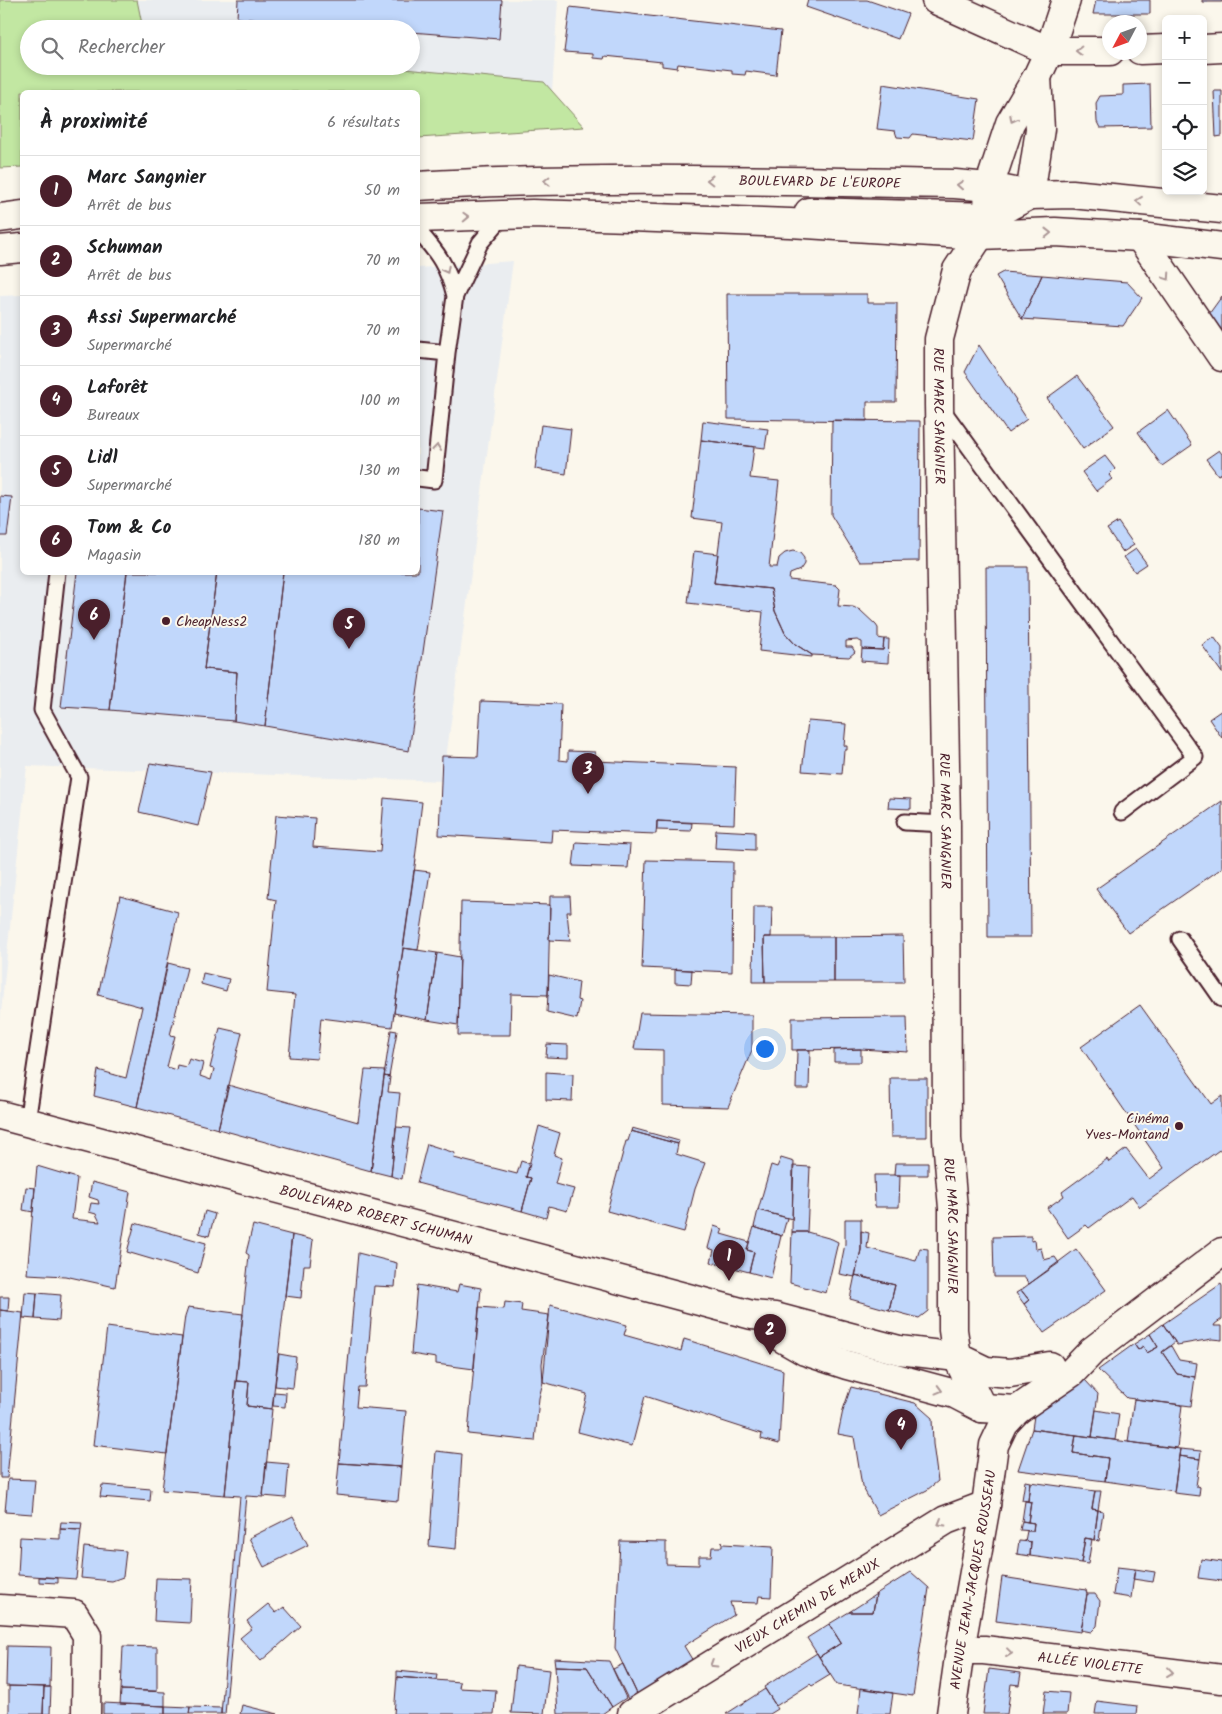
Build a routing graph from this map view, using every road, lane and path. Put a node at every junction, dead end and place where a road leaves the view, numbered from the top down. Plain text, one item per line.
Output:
1 (936, 0) edge
2 (1066, 0) edge
3 (1222, 48) edge
4 (1162, 49) edge
5 (1207, 49) edge
6 (1102, 50) edge
7 (1147, 50) edge
8 (1049, 51) junction
9 (1037, 76) junction
10 (420, 186) edge
11 (989, 187) junction
12 (1030, 195) junction
13 (1222, 209) edge
14 (20, 215) edge
15 (504, 215) junction
16 (0, 218) edge
17 (420, 218) edge
18 (991, 229) junction
19 (420, 233) edge
20 (1140, 237) junction
21 (1222, 247) edge
22 (20, 248) edge
23 (0, 250) edge
24 (456, 296) junction
25 (420, 350) edge
26 (446, 353) junction
27 (1222, 357) edge
28 (939, 406) junction
29 (420, 478) edge
30 (57, 575) edge
31 (1122, 812) dead end
32 (905, 822) dead end
33 (946, 824) junction
34 (1180, 939) dead end
35 (1222, 999) edge
36 (0, 1115) edge
37 (26, 1122) junction
38 (1222, 1252) edge
39 (752, 1315) junction
40 (777, 1335) junction
41 (1092, 1351) junction
42 (957, 1356) junction
43 (1050, 1366) junction
44 (982, 1408) junction
45 (1017, 1410) junction
46 (994, 1445) junction
47 (986, 1505) junction
48 (0, 1609) edge
49 (960, 1650) junction
50 (1222, 1679) edge
51 (86, 1714) edge
52 (632, 1714) edge
53 (951, 1714) edge

1 - 8 street
2 - 8 street
3 - 5 street
4 - 7 street
6 -> 8 street
8 - 9 street
9 -> 11 street
9 - 12 street
11 -> 10 street, BOULEVARD DE L'EUROPE
11 - 12 street, BOULEVARD DE L'EUROPE
11 - 18 street
13 -> 12 street, BOULEVARD DE L'EUROPE
12 - 18 street
14 - 16 street
17 -> 15 street
15 - 18 street
15 - 24 lane
18 -> 20 street
18 - 28 street, RUE MARC SANGNIER
19 -> 24 lane
20 - 21 street
20 -> 27 street
22 - 23 street
24 - 26 lane
25 - 26 lane
29 -> 26 lane
28 - 31 lane
28 - 33 street, RUE MARC SANGNIER
30 - 37 lane
32 - 33 lane
33 - 42 street, RUE MARC SANGNIER
34 - 35 lane
36 - 37 street, BOULEVARD ROBERT SCHUMAN
37 - 39 street, BOULEVARD ROBERT SCHUMAN
38 - 41 street
39 - 40 street, BOULEVARD ROBERT SCHUMAN
39 - 42 street, BOULEVARD ROBERT SCHUMAN
40 - 42 street, BOULEVARD ROBERT SCHUMAN
40 -> 44 street, BOULEVARD ROBERT SCHUMAN
41 - 43 street
41 - 45 street, AVENUE JEAN-JACQUES ROUSSEAU
42 - 43 street
42 - 44 street, RUE MARC SANGNIER
43 - 44 street
44 - 45 street
44 - 46 street, AVENUE JEAN-JACQUES ROUSSEAU
45 - 46 street, AVENUE JEAN-JACQUES ROUSSEAU
46 - 47 street, AVENUE JEAN-JACQUES ROUSSEAU
47 - 49 street, AVENUE JEAN-JACQUES ROUSSEAU
47 -> 52 street, VIEUX CHEMIN DE MEAUX
48 - 51 street
49 -> 50 street, ALLÉE VIOLETTE
49 - 53 street, AVENUE JEAN-JACQUES ROUSSEAU

